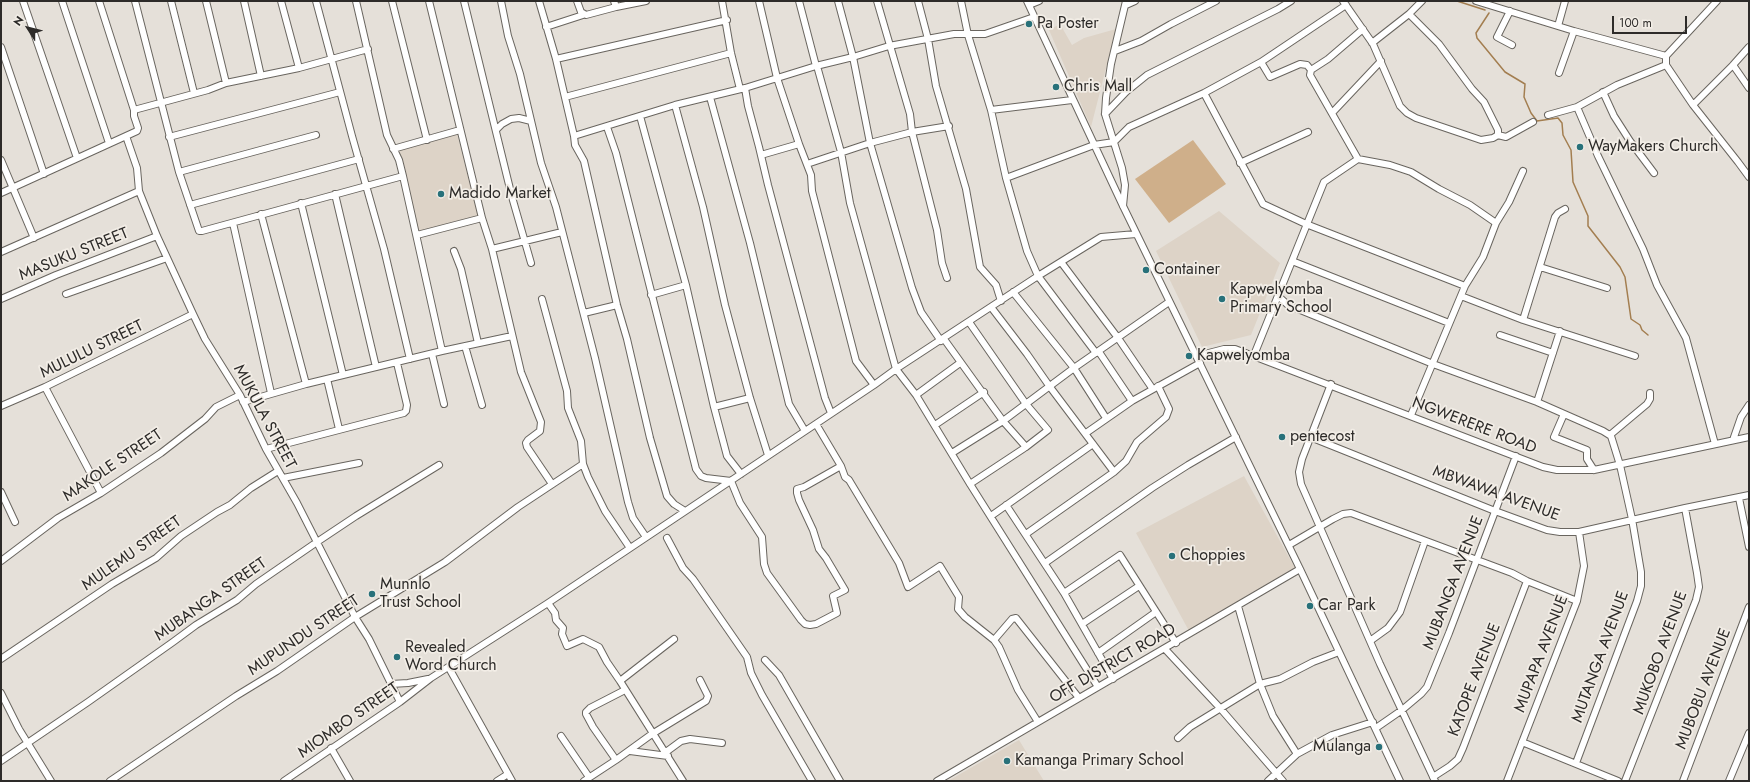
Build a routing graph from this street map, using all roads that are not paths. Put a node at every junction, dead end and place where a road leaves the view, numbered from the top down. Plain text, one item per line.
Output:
1 (23, 1) edge
2 (62, 1) edge
3 (99, 1) edge
4 (135, 1) edge
5 (171, 1) edge
6 (206, 1) edge
7 (244, 1) edge
8 (281, 1) edge
9 (316, 1) edge
10 (356, 1) edge
11 (392, 1) edge
12 (429, 1) edge
13 (464, 1) edge
14 (501, 1) edge
15 (539, 1) edge
16 (577, 1) edge
17 (646, 1) edge
18 (722, 1) edge
19 (759, 1) edge
20 (799, 1) edge
21 (838, 1) edge
22 (877, 1) edge
23 (918, 1) edge
24 (961, 1) edge
25 (1039, 1) edge
26 (1135, 1) edge
27 (1216, 1) edge
28 (1291, 1) edge
29 (1422, 1) edge
30 (1476, 1) edge
31 (1566, 1) edge
32 (1717, 1) edge
33 (1028, 3) edge
34 (1126, 3) edge
35 (1344, 3) edge
36 (615, 4) edge
37 (1510, 11) junction
38 (1409, 14) junction
39 (583, 15) junction
40 (1034, 17) junction
41 (727, 20) junction
42 (1558, 26) junction
43 (546, 27) junction
44 (1363, 29) junction
45 (1574, 31) junction
46 (968, 35) junction
47 (928, 39) junction
48 (1372, 43) junction
49 (1512, 45) dead end
50 (889, 46) junction
51 (1749, 46) edge
52 (1, 47) edge
53 (368, 49) junction
54 (1115, 51) junction
55 (731, 53) junction
56 (1666, 56) junction
57 (853, 57) junction
58 (556, 59) junction
59 (332, 60) junction
60 (1381, 61) junction
61 (1261, 62) junction
62 (1666, 65) junction
63 (817, 66) junction
64 (1733, 66) junction
65 (299, 68) junction
66 (1311, 70) junction
67 (1559, 72) dead end
68 (262, 76) junction
69 (778, 78) junction
70 (226, 83) junction
71 (742, 88) junction
72 (1749, 88) edge
73 (340, 92) junction
74 (1603, 92) junction
75 (194, 93) junction
76 (1204, 94) junction
77 (565, 96) junction
78 (710, 97) junction
79 (1072, 100) junction
80 (160, 102) junction
81 (1693, 105) junction
82 (675, 106) junction
83 (1577, 107) junction
84 (134, 110) junction
85 (992, 110) junction
86 (1332, 113) junction
87 (1105, 114) junction
88 (1548, 115) dead end
89 (640, 116) junction
90 (531, 121) junction
91 (1533, 122) dead end
92 (607, 126) junction
93 (949, 126) junction
94 (460, 130) junction
95 (496, 130) junction
96 (912, 132) junction
97 (1308, 132) dead end
98 (316, 135) dead end
99 (1498, 135) junction
100 (126, 136) junction
101 (574, 136) junction
102 (169, 137) junction
103 (427, 140) junction
104 (1114, 142) junction
105 (109, 143) junction
106 (870, 143) junction
107 (799, 144) junction
108 (1094, 145) junction
109 (393, 149) junction
110 (841, 152) junction
111 (760, 155) junction
112 (77, 158) junction
113 (359, 159) junction
114 (1358, 159) junction
115 (1, 160) edge
116 (1240, 163) junction
117 (807, 164) junction
118 (1523, 171) dead end
119 (179, 172) junction
120 (1654, 173) dead end
121 (44, 174) junction
122 (403, 176) junction
123 (1749, 177) edge
124 (1006, 178) junction
125 (367, 185) junction
126 (12, 188) junction
127 (139, 191) junction
128 (1, 193) edge
129 (335, 194) junction
130 (301, 203) junction
131 (190, 205) junction
132 (1123, 206) junction
133 (1566, 209) dead end
134 (261, 214) junction
135 (482, 218) junction
136 (233, 223) junction
137 (1496, 223) junction
138 (1306, 224) junction
139 (562, 232) junction
140 (1136, 234) junction
141 (417, 235) junction
142 (157, 236) junction
143 (34, 238) junction
144 (524, 241) junction
145 (492, 249) junction
146 (454, 251) dead end
147 (1, 252) edge
148 (167, 258) junction
149 (1292, 261) junction
150 (1061, 262) junction
151 (531, 263) dead end
152 (1540, 267) junction
153 (1038, 276) junction
154 (947, 278) dead end
155 (686, 285) junction
156 (1465, 286) junction
157 (1607, 288) dead end
158 (1013, 292) junction
159 (66, 294) dead end
160 (651, 294) junction
161 (1278, 296) junction
162 (1461, 296) junction
163 (1, 299) edge
164 (542, 300) dead end
165 (1001, 301) junction
166 (1169, 302) junction
167 (617, 305) junction
168 (1288, 305) junction
169 (991, 307) junction
170 (1273, 307) junction
171 (584, 313) junction
172 (193, 314) junction
173 (1523, 320) junction
174 (968, 322) junction
175 (1449, 323) junction
176 (1560, 331) junction
177 (1500, 335) dead end
178 (512, 336) junction
179 (1118, 338) junction
180 (942, 340) junction
181 (478, 343) junction
182 (465, 346) junction
183 (442, 351) junction
184 (1098, 352) junction
185 (432, 354) junction
186 (1554, 354) junction
187 (1254, 355) junction
188 (1197, 356) junction
189 (1635, 356) dead end
190 (410, 359) junction
191 (397, 362) junction
192 (960, 363) junction
193 (1200, 363) junction
194 (1433, 364) junction
195 (376, 367) junction
196 (1074, 368) junction
197 (896, 369) junction
198 (343, 375) junction
199 (327, 379) junction
200 (306, 384) junction
201 (1331, 384) junction
202 (874, 385) junction
203 (45, 387) junction
204 (1050, 387) junction
205 (1155, 387) junction
206 (984, 392) junction
207 (271, 393) junction
208 (1650, 393) dead end
209 (240, 395) junction
210 (916, 395) junction
211 (750, 398) junction
212 (1132, 401) junction
213 (243, 402) junction
214 (1537, 402) junction
215 (444, 404) dead end
216 (1026, 404) junction
217 (1749, 405) edge
218 (1, 406) edge
219 (482, 406) dead end
220 (714, 408) junction
221 (831, 413) junction
222 (1564, 414) junction
223 (1411, 415) junction
224 (1106, 418) junction
225 (1003, 421) junction
226 (816, 424) junction
227 (935, 425) junction
228 (339, 429) junction
229 (805, 431) junction
230 (1086, 433) junction
231 (1610, 435) junction
232 (1749, 436) edge
233 (1236, 437) junction
234 (1310, 437) junction
235 (1733, 440) junction
236 (1093, 444) junction
237 (1715, 444) junction
238 (1026, 447) junction
239 (266, 449) junction
240 (952, 453) junction
241 (768, 455) junction
242 (1516, 456) junction
243 (359, 463) dead end
244 (439, 464) dead end
245 (583, 464) junction
246 (1620, 465) junction
247 (841, 466) junction
248 (1594, 470) junction
249 (278, 471) junction
250 (1114, 472) junction
251 (741, 474) junction
252 (282, 478) junction
253 (731, 481) junction
254 (552, 484) junction
255 (970, 484) junction
256 (1, 492) edge
257 (101, 493) junction
258 (1749, 495) edge
259 (1739, 498) junction
260 (1006, 505) junction
261 (1685, 508) junction
262 (685, 511) junction
263 (1496, 511) junction
264 (991, 516) junction
265 (1632, 520) junction
266 (16, 522) dead end
267 (1319, 528) junction
268 (1579, 532) junction
269 (1026, 534) junction
270 (646, 537) junction
271 (667, 538) dead end
272 (317, 542) junction
273 (1425, 542) junction
274 (1289, 545) junction
275 (1749, 547) edge
276 (630, 548) junction
277 (1477, 560) junction
278 (1, 561) edge
279 (1045, 563) junction
280 (1300, 569) junction
281 (1527, 581) junction
282 (1139, 586) junction
283 (1064, 593) junction
284 (1577, 601) junction
285 (548, 603) junction
286 (1238, 606) junction
287 (1749, 607) edge
288 (1156, 612) junction
289 (355, 617) junction
290 (1082, 624) junction
291 (674, 639) dead end
292 (994, 640) junction
293 (1370, 641) junction
294 (1176, 643) junction
295 (1165, 649) junction
296 (1340, 652) junction
297 (1098, 653) junction
298 (1, 659) edge
299 (765, 660) dead end
300 (449, 668) junction
301 (431, 678) junction
302 (1113, 679) junction
303 (700, 680) dead end
304 (620, 681) junction
305 (391, 684) junction
306 (1260, 684) junction
307 (1098, 687) junction
308 (625, 690) junction
309 (1, 693) edge
310 (1079, 698) junction
311 (400, 702) junction
312 (1220, 708) junction
313 (1402, 710) junction
314 (1038, 722) junction
315 (1374, 725) junction
316 (652, 734) junction
317 (1749, 734) edge
318 (561, 736) dead end
319 (1178, 738) dead end
320 (1522, 742) junction
321 (28, 743) junction
322 (722, 743) dead end
323 (331, 748) junction
324 (630, 751) junction
325 (667, 754) junction
326 (1297, 754) junction
327 (616, 760) junction
328 (1, 761) edge
329 (1576, 763) junction
330 (508, 774) junction
331 (1276, 774) junction
332 (586, 779) edge
333 (1434, 779) edge
334 (51, 781) edge
335 (110, 781) edge
336 (284, 781) edge
337 (350, 781) edge
338 (497, 781) edge
339 (512, 781) edge
340 (683, 781) edge
341 (812, 781) edge
342 (840, 781) edge
343 (937, 781) edge
344 (1268, 781) edge
345 (1283, 781) edge
346 (1400, 781) edge
347 (1507, 781) edge
348 (1616, 781) edge
349 (1625, 781) edge
350 (1683, 781) edge
351 (1729, 781) edge

1 - 112 street
2 - 105 street
3 - 84 street
4 - 80 street
5 - 75 street
6 - 70 street
7 - 68 street
8 - 65 street
9 - 59 street
10 - 53 street
11 - 103 street
12 - 94 street
13 - 95 street
14 - 90 street
15 - 43 street
16 - 39 street
17 - 36 street
18 - 41 street
19 - 69 street
20 - 63 street
21 - 57 street
22 - 50 street
23 - 47 street
24 - 46 street
25 - 33 street
26 - 34 street
27 - 54 street
28 - 87 street
29 - 38 street
30 - 37 street
31 - 42 street
32 - 56 street
33 - 40 street
34 - 54 street
35 - 44 street
35 - 61 street
36 - 39 street
37 - 42 street
37 - 49 street
38 - 48 street
38 - 99 street
39 - 43 street
40 - 46 street
40 - 79 street
41 - 55 street
41 - 58 street
42 - 45 street
43 - 58 street
44 - 48 street
44 - 66 street
45 - 56 street
45 - 67 street
46 - 47 street
46 - 85 street
47 - 50 street
47 - 93 street
48 - 60 street
50 - 57 street
50 - 96 street
51 - 64 street
52 - 121 street
53 - 59 street
53 - 109 street
54 - 87 street
55 - 71 street
55 - 77 street
56 - 62 street
57 - 63 street
57 - 106 street
58 - 77 street
59 - 65 street
59 - 73 street
60 - 86 street
60 - 99 street
61 - 66 street
61 - 76 street
62 - 74 street
62 - 81 street
63 - 69 street
63 - 110 street
64 - 72 street
64 - 81 street
65 - 68 street
66 - 86 street
68 - 70 street
69 - 71 street
69 - 107 street
70 - 75 street
71 - 78 street
71 - 111 street
73 - 102 street
73 - 113 street
74 - 83 street
74 - 120 street
75 - 80 street
76 - 104 street
76 - 116 street
77 - 101 street
78 - 82 street
78 - 229 street
79 - 85 street
79 - 108 street
80 - 84 street
80 - 102 street
81 - 123 street
82 - 89 street
82 - 211 street
83 - 88 street
83 - 237 street
84 - 100 street
85 - 124 street
86 - 114 street
87 - 104 street
89 - 92 street
89 - 155 street
90 - 95 street
90 - 139 street
91 - 99 street
92 - 101 street
92 - 160 street
93 - 96 street
93 - 165 street
94 - 103 street
94 - 135 street
95 - 144 street
96 - 106 street
96 - 154 street
97 - 116 street
98 - 119 street
100 - 105 street
100 - 127 street, MUKULA STREET
101 - 167 street
102 - 119 street
103 - 109 street
104 - 108 street
104 - 132 street
105 - 112 street
106 - 110 street
106 - 180 street
107 - 111 street
107 - 117 street
108 - 124 street
108 - 132 street
109 - 122 street
110 - 117 street
110 - 197 street
111 - 221 street
112 - 121 street
113 - 125 street
113 - 131 street
114 - 137 street
114 - 138 street
115 - 126 street
116 - 138 street
117 - 202 street
118 - 137 street
119 - 131 street
121 - 126 street
122 - 125 street
122 - 141 street
124 - 153 street
125 - 129 street
125 - 190 street
126 - 128 street
126 - 143 street
127 - 142 street, MUKULA STREET
127 - 143 street
129 - 130 street
129 - 195 street
130 - 134 street
130 - 198 street
131 - 136 street
132 - 140 street
133 - 152 street
134 - 136 street
134 - 200 street
135 - 141 street
135 - 145 street
136 - 207 street
137 - 156 street
138 - 149 street
138 - 156 street
139 - 144 street
139 - 171 street
140 - 150 street, MIOMBO STREET
140 - 166 street
141 - 183 street
142 - 148 street, MUKULA STREET
142 - 163 street, MASUKU STREET
143 - 147 street
144 - 145 street
144 - 151 street
145 - 178 street
146 - 181 street
148 - 159 street
148 - 172 street, MUKULA STREET
149 - 161 street
149 - 175 street
150 - 153 street, MIOMBO STREET
150 - 179 street
152 - 157 street
152 - 173 street
153 - 158 street, MIOMBO STREET
153 - 184 street
155 - 160 street
155 - 220 street
156 - 162 street
158 - 165 street, MIOMBO STREET
158 - 196 street
160 - 253 street
161 - 168 street
161 - 170 street
162 - 173 street
162 - 175 street
164 - 245 street
165 - 169 street, MIOMBO STREET
166 - 179 street
166 - 188 street
167 - 171 street
167 - 262 street
168 - 170 street
168 - 194 street
169 - 174 street, MIOMBO STREET
169 - 204 street
170 - 187 street
171 - 270 street
172 - 203 street, MULULU STREET
172 - 209 street, MUKULA STREET
173 - 176 street
174 - 180 street, MIOMBO STREET
174 - 216 street
175 - 194 street
176 - 186 street
176 - 189 street
177 - 186 street
178 - 181 street
178 - 254 street
179 - 184 street
179 - 205 street
180 - 192 street
180 - 197 street, MIOMBO STREET
181 - 182 street
182 - 183 street
182 - 219 street
183 - 185 street
184 - 196 street
184 - 212 street
185 - 190 street
185 - 215 street
186 - 214 street
187 - 188 street, NGWERERE ROAD
187 - 201 street, NGWERERE ROAD
188 - 193 street
190 - 191 street
191 - 195 street
191 - 228 street
192 - 206 street
192 - 210 street
193 - 205 street
193 - 233 street
194 - 214 street
194 - 223 street
195 - 198 street
196 - 204 street
196 - 224 street
197 - 202 street, MIOMBO STREET
197 - 210 street
198 - 199 street
199 - 200 street
199 - 228 street
200 - 207 street
201 - 223 street, NGWERERE ROAD
201 - 234 street
202 - 221 street, MIOMBO STREET
203 - 218 street, MULULU STREET
203 - 257 street
204 - 216 street
204 - 230 street
205 - 212 street
205 - 250 street
206 - 225 street
206 - 227 street
207 - 213 street
208 - 231 street
209 - 213 street, MUKULA STREET
209 - 257 street, MAKOLE STREET
210 - 227 street
211 - 220 street
211 - 241 street
212 - 224 street
213 - 239 street, MUKULA STREET
214 - 222 street
216 - 225 street
216 - 238 street
217 - 235 street
220 - 251 street
221 - 226 street, MIOMBO STREET
222 - 231 street
222 - 248 street
223 - 242 street, NGWERERE ROAD
224 - 230 street
225 - 238 street
225 - 240 street
226 - 229 street, MIOMBO STREET
226 - 247 street
227 - 240 street
228 - 239 street
229 - 241 street, MIOMBO STREET
230 - 236 street
231 - 246 street, MUTANGA AVENUE
232 - 235 street, NGWERERE ROAD
233 - 274 street
233 - 279 street
234 - 263 street, MBWAWA AVENUE
234 - 267 street
235 - 237 street, NGWERERE ROAD
236 - 250 street
236 - 260 street
237 - 246 street, NGWERERE ROAD
238 - 255 street
239 - 249 street, MUKULA STREET
240 - 255 street
241 - 251 street, MIOMBO STREET
242 - 248 street, NGWERERE ROAD
242 - 263 street, MUBANGA AVENUE
243 - 252 street
244 - 272 street, MUBANGA STREET
245 - 254 street, MUPUNDU STREET
245 - 276 street
246 - 248 street, NGWERERE ROAD
246 - 265 street, MUTANGA AVENUE
247 - 253 street
247 - 292 street
249 - 252 street, MUKULA STREET
249 - 298 street, MULEMU STREET
250 - 269 street
251 - 253 street, MIOMBO STREET
252 - 272 street, MUKULA STREET
253 - 262 street, MIOMBO STREET
254 - 289 street, MUPUNDU STREET
255 - 264 street
256 - 266 street
257 - 278 street, MAKOLE STREET
258 - 259 street, MBWAWA AVENUE
259 - 261 street, MBWAWA AVENUE
259 - 275 street
260 - 264 street
260 - 269 street
261 - 265 street, MBWAWA AVENUE
261 - 349 street, MUKOBO AVENUE
262 - 270 street, MIOMBO STREET
263 - 268 street, MBWAWA AVENUE
263 - 277 street, MUBANGA AVENUE
264 - 307 street
265 - 268 street, MBWAWA AVENUE
265 - 329 street, MUTANGA AVENUE
267 - 273 street
267 - 274 street
267 - 293 street
268 - 284 street, MUPAPA AVENUE
269 - 279 street
270 - 276 street, MIOMBO STREET
271 - 341 street
272 - 289 street, MUKULA STREET
272 - 321 street, MUBANGA STREET
273 - 277 street
273 - 293 street
274 - 280 street
276 - 285 street, MIOMBO STREET
277 - 281 street
277 - 313 street, MUBANGA AVENUE
279 - 283 street
280 - 286 street, OFF DISTRICT ROAD
280 - 296 street
281 - 284 street
281 - 333 street, KATOPE AVENUE
282 - 283 street
282 - 288 street
282 - 290 street
283 - 290 street
284 - 320 street, MUPAPA AVENUE
285 - 300 street, MIOMBO STREET
285 - 304 street
286 - 294 street, OFF DISTRICT ROAD
286 - 306 street
287 - 350 street, MUBOBU AVENUE
288 - 294 street
288 - 297 street
289 - 305 street, MUKULA STREET
289 - 335 street, MUPUNDU STREET
290 - 297 street
291 - 304 street
292 - 310 street
292 - 314 street
293 - 313 street
294 - 295 street, OFF DISTRICT ROAD
295 - 302 street, OFF DISTRICT ROAD
295 - 312 street
296 - 306 street
296 - 315 street
297 - 302 street
299 - 342 street
300 - 301 street, MIOMBO STREET
300 - 330 street
301 - 305 street
301 - 311 street, MIOMBO STREET
302 - 307 street, OFF DISTRICT ROAD
303 - 316 street
304 - 308 street
305 - 311 street, MUKULA STREET
306 - 312 street
306 - 326 street
307 - 310 street, OFF DISTRICT ROAD
308 - 316 street
308 - 327 street
309 - 321 street
310 - 314 street, OFF DISTRICT ROAD
311 - 323 street, MIOMBO STREET
312 - 319 street
312 - 331 street
313 - 315 street, MUBANGA AVENUE
313 - 333 street
314 - 343 street, OFF DISTRICT ROAD
315 - 326 street, MUBANGA AVENUE
315 - 346 street
316 - 324 street
316 - 325 street
317 - 351 street
318 - 332 street
320 - 329 street
320 - 347 street, MUPAPA AVENUE
321 - 328 street, MUBANGA STREET
321 - 334 street
322 - 325 street
323 - 336 street, MIOMBO STREET
323 - 337 street
324 - 325 street
324 - 327 street
325 - 340 street
326 - 331 street, MUBANGA AVENUE
327 - 332 street
329 - 348 street
330 - 338 street
330 - 339 street
331 - 344 street, MUBANGA AVENUE
331 - 345 street

